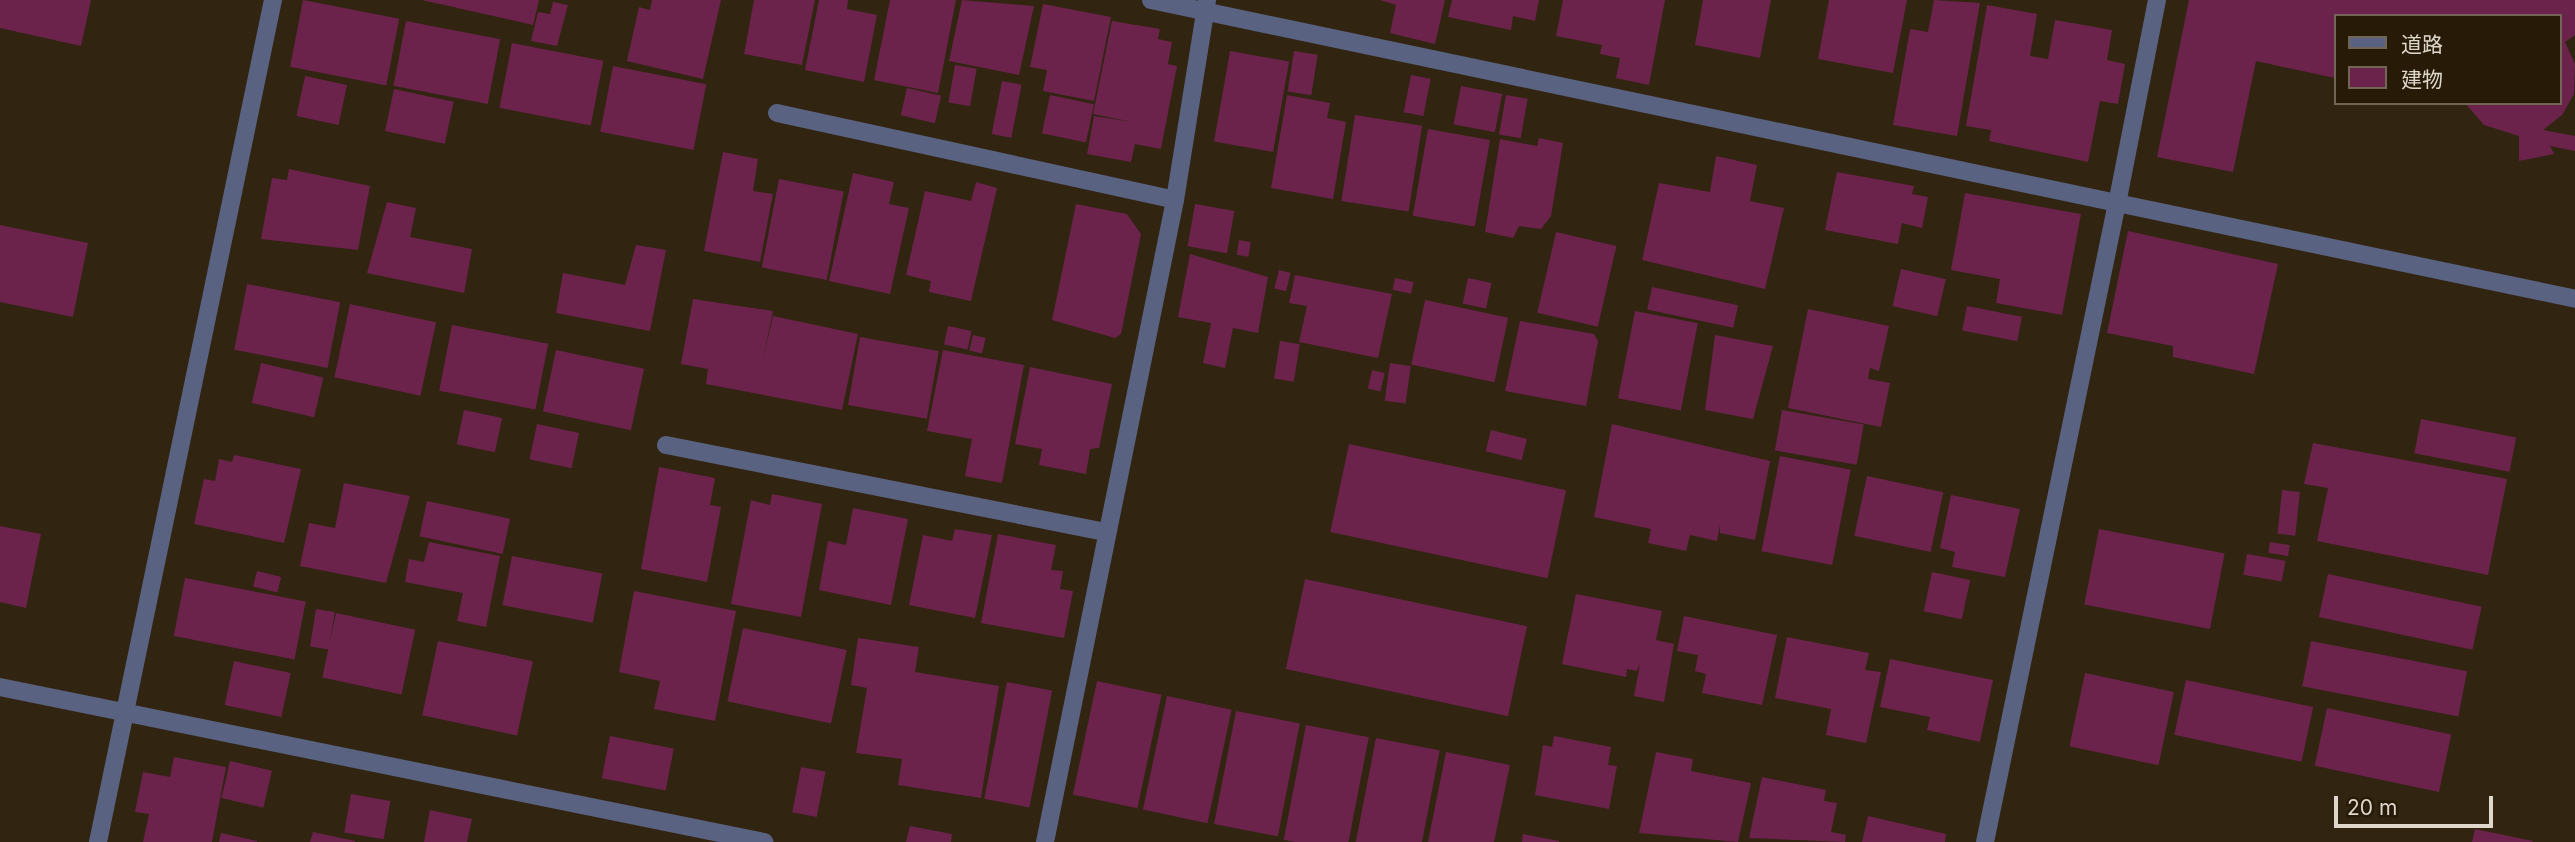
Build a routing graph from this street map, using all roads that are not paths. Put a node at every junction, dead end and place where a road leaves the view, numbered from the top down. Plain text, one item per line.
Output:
1 (273, 0) edge
2 (1151, 0) edge
3 (2157, 0) edge
4 (1206, 5) edge
5 (777, 113) dead end
6 (1175, 200) junction
7 (2117, 203) junction
8 (2575, 299) edge
9 (666, 444) dead end
10 (1104, 532) junction
11 (0, 687) edge
12 (124, 712) junction
13 (99, 842) edge
14 (764, 842) edge
15 (1045, 842) edge
16 (1984, 842) edge

1 - 12 street
2 - 4 street
3 - 7 street
4 - 6 street
4 - 7 street
5 - 6 street
6 - 10 street
7 - 8 street
7 - 16 street
9 - 10 street
10 - 15 street
11 - 12 street
12 - 13 street
12 - 14 street

